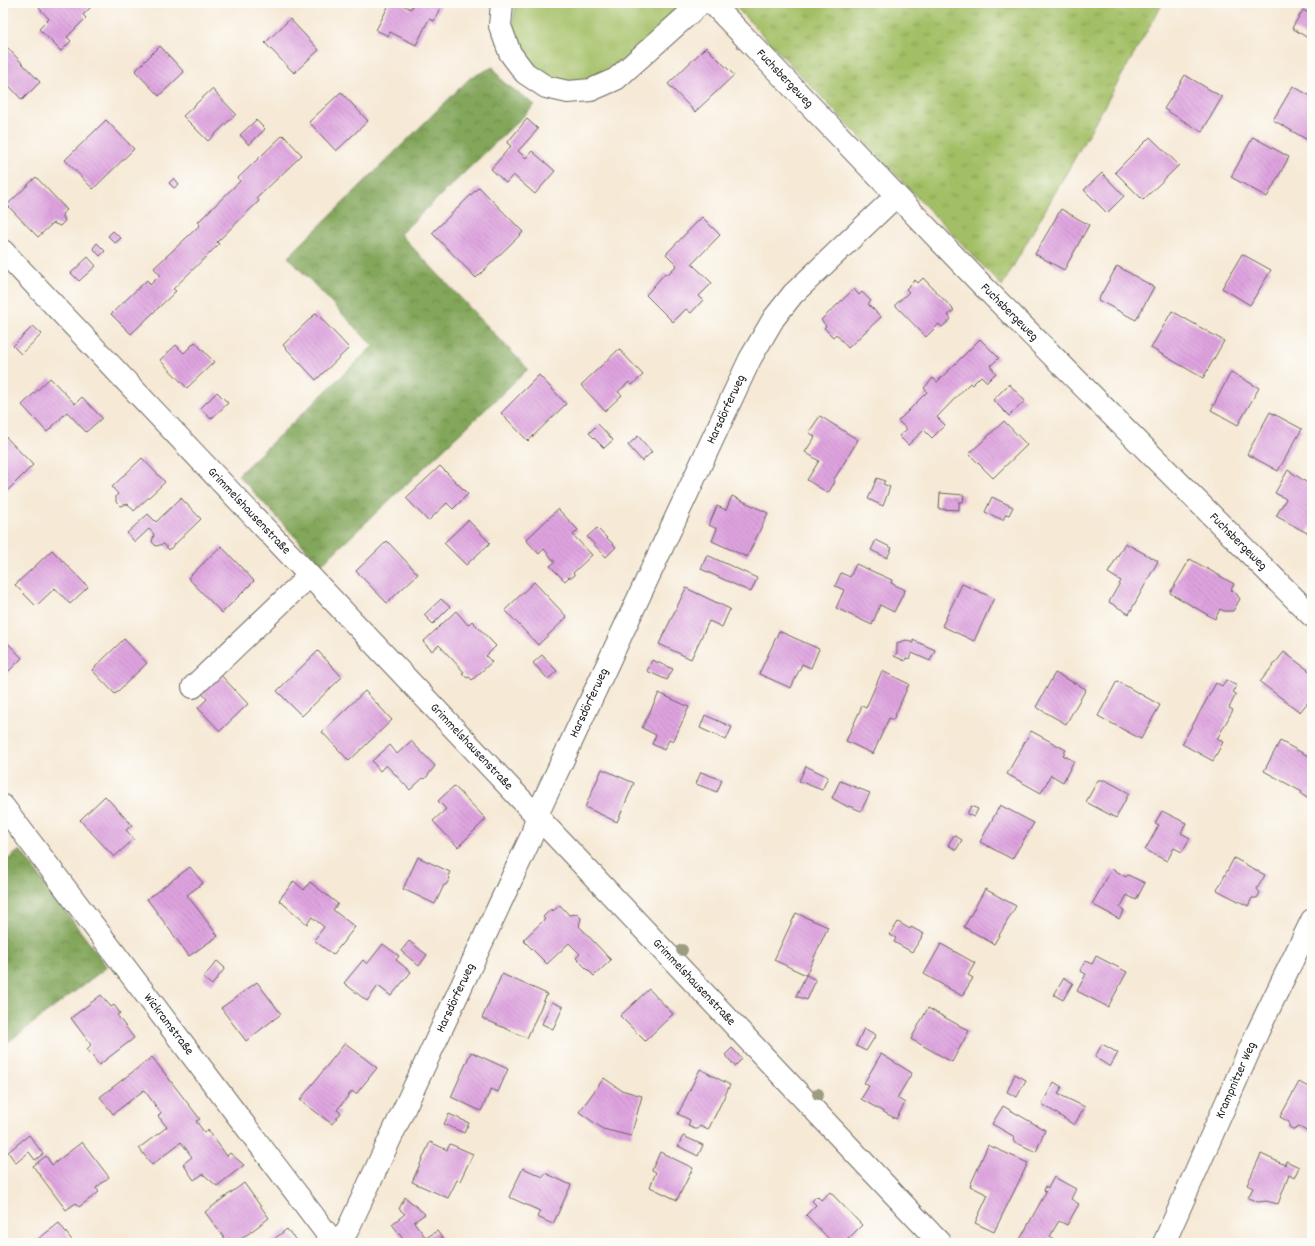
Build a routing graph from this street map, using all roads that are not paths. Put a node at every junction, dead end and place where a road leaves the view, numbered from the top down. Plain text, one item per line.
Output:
1 (502, 3) edge
2 (701, 3) edge
3 (712, 3) edge
4 (896, 196) junction
5 (3, 251) edge
6 (308, 576) junction
7 (1312, 616) edge
8 (193, 687) dead end
9 (3, 806) edge
10 (537, 815) junction
11 (1312, 920) edge
12 (334, 1243) edge
13 (940, 1243) edge
14 (1164, 1243) edge

1 - 2 street
3 - 4 street, Fuchsbergeweg
4 - 7 street, Fuchsbergeweg
4 - 10 street, Harsdörferweg
5 - 6 street, Grimmelshausenstraße
6 - 8 street
6 - 10 street, Grimmelshausenstraße
9 - 12 street, Wickramstraße
10 - 12 street, Harsdörferweg
10 - 13 street, Grimmelshausenstraße
11 - 14 street, Krampnitzer Weg

